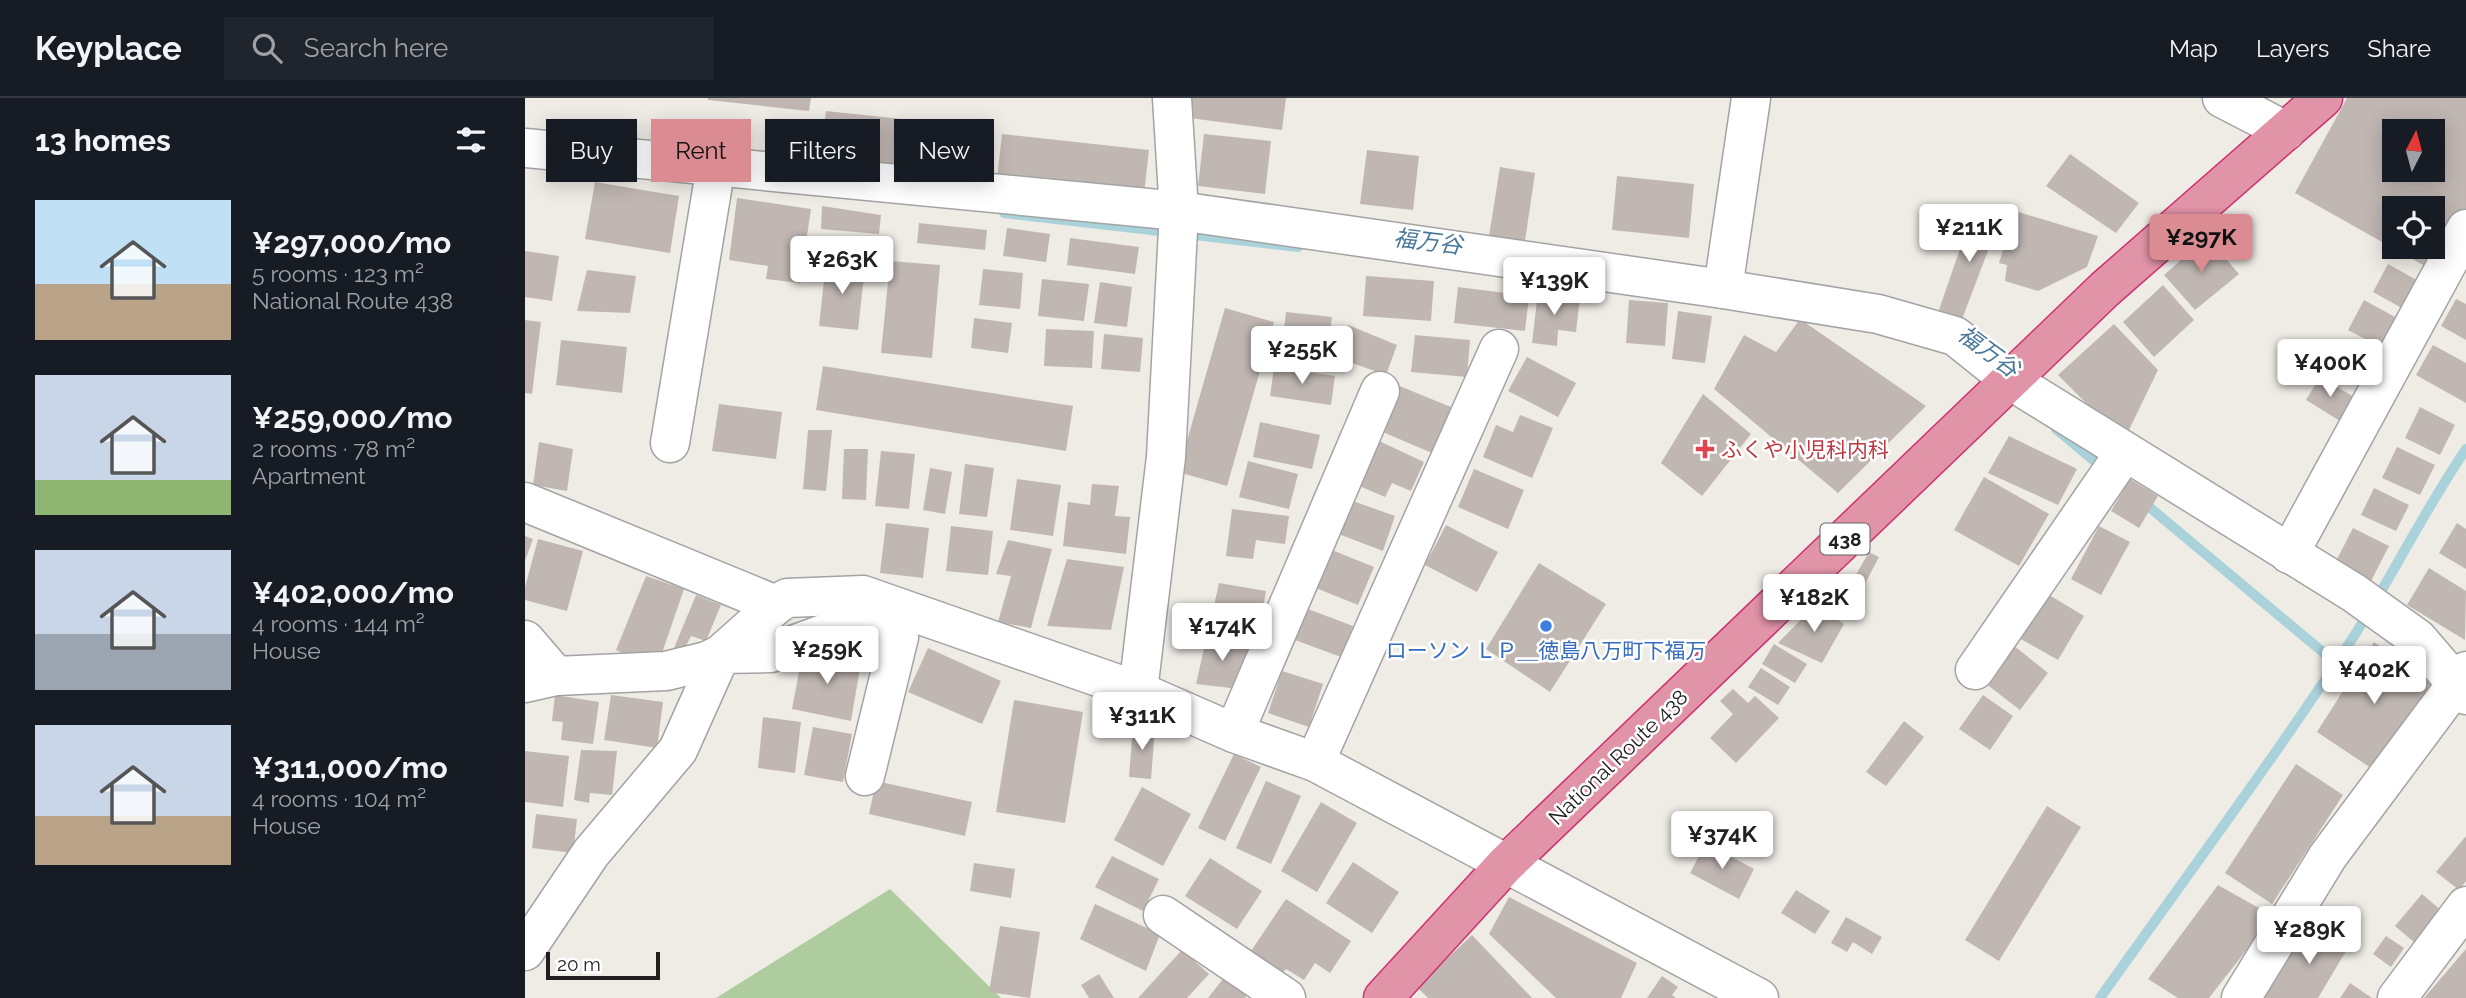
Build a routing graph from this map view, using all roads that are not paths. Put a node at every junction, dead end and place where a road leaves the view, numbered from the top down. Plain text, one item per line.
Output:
1 (1172, 98) edge
2 (1751, 98) edge
3 (2222, 98) edge
4 (2323, 98) edge
5 (2286, 131) junction
6 (525, 148) edge
7 (651, 160) edge
8 (751, 169) edge
9 (713, 182) edge
10 (1179, 211) junction
11 (2466, 229) edge
12 (1723, 289) junction
13 (1499, 349) dead end
14 (2010, 380) junction
15 (1381, 391) dead end
16 (670, 443) dead end
17 (2125, 452) junction
18 (525, 502) edge
19 (2289, 554) junction
20 (776, 605) junction
21 (525, 640) edge
22 (721, 654) junction
23 (1975, 670) dead end
24 (540, 680) edge
25 (2463, 684) edge
26 (1138, 691) junction
27 (1234, 733) junction
28 (1315, 762) junction
29 (865, 776) dead end
30 (1505, 865) junction
31 (2466, 906) edge
32 (1163, 915) dead end
33 (525, 951) edge
34 (1286, 998) edge
35 (1383, 998) edge
36 (1759, 998) edge
37 (2241, 998) edge
38 (2397, 998) edge

1 - 10 street
2 - 12 street
3 - 5 street
4 - 5 highway, National Route 438 / 438
5 - 14 highway, National Route 438 / 438
6 - 7 street
8 - 10 street
9 - 16 street
10 - 12 street
10 - 26 street
11 - 19 street
12 - 14 street
13 - 28 street
14 - 17 street
14 - 30 highway, National Route 438 / 438
15 - 27 street
17 - 19 street
17 - 23 street
18 - 20 street
19 - 25 street
20 - 22 street
20 - 26 street
21 - 24 street
22 - 24 street
22 - 29 street
22 - 33 street
25 - 37 street
26 - 27 street
27 - 28 street
28 - 30 street
30 - 35 highway, National Route 438 / 438
30 - 36 street
31 - 38 street
32 - 34 street

